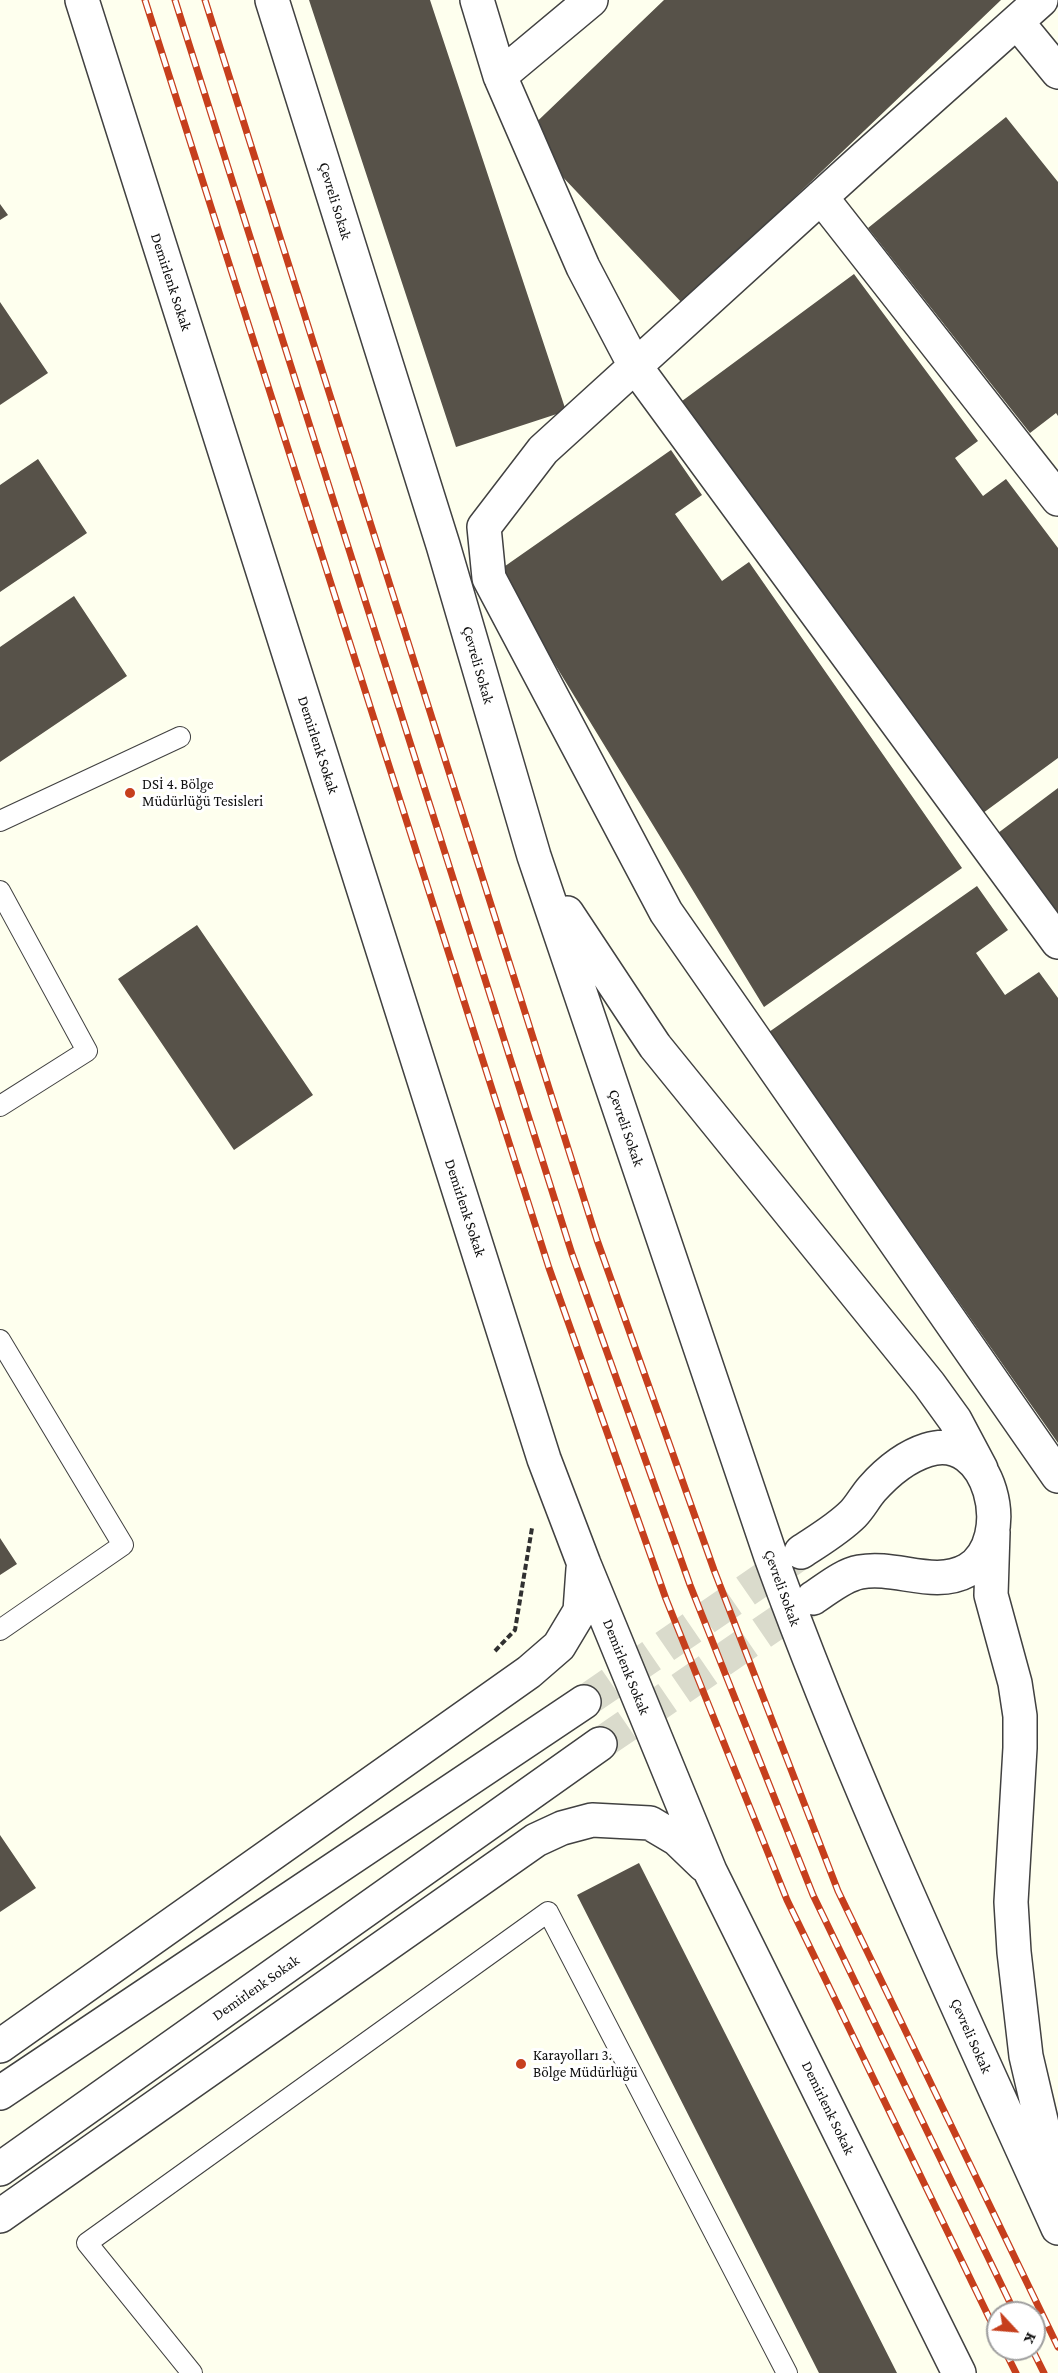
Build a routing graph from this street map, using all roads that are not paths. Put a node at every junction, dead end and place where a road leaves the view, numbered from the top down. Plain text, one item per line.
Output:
1 (82, 0) edge
2 (272, 0) edge
3 (477, 0) edge
4 (591, 0) edge
5 (1041, 0) edge
6 (1017, 22) junction
7 (1058, 72) edge
8 (500, 76) junction
9 (821, 196) junction
10 (635, 366) junction
11 (1058, 499) edge
12 (484, 526) junction
13 (442, 545) junction
14 (180, 737) dead end
15 (0, 821) edge
16 (534, 856) junction
17 (0, 891) edge
18 (1058, 942) edge
19 (0, 1106) edge
20 (0, 1340) edge
21 (981, 1469) junction
22 (1058, 1476) edge
23 (993, 1532) junction
24 (801, 1552) tunnel mouth
25 (584, 1564) junction
26 (813, 1598) tunnel mouth
27 (0, 1630) edge
28 (584, 1702) tunnel mouth
29 (600, 1744) tunnel mouth
30 (710, 1871) junction
31 (0, 2046) edge
32 (0, 2092) edge
33 (0, 2169) edge
34 (1058, 2193) edge
35 (0, 2216) edge
36 (1058, 2228) edge
37 (192, 2373) edge
38 (787, 2373) edge
39 (959, 2373) edge

1 - 25 street, Demirlenk Sokak
2 - 13 street, Çevreli Sokak
3 - 8 street
4 - 8 street
5 - 6 street
6 - 7 street
6 - 9 street
8 - 10 street
9 - 10 street
9 - 11 street
10 - 12 street
10 - 18 street
12 - 13 street
12 - 22 street
13 - 16 street, Çevreli Sokak
14 - 15 lane
16 - 21 street
16 - 36 street, Çevreli Sokak
17 - 19 lane
20 - 27 lane
21 - 23 street
21 - 24 street
23 - 26 street
23 - 34 street
25 - 30 street, Demirlenk Sokak
25 - 31 street
28 - 32 street
29 - 33 street, Demirlenk Sokak
30 - 35 street
30 - 39 street, Demirlenk Sokak
37 - 38 lane

